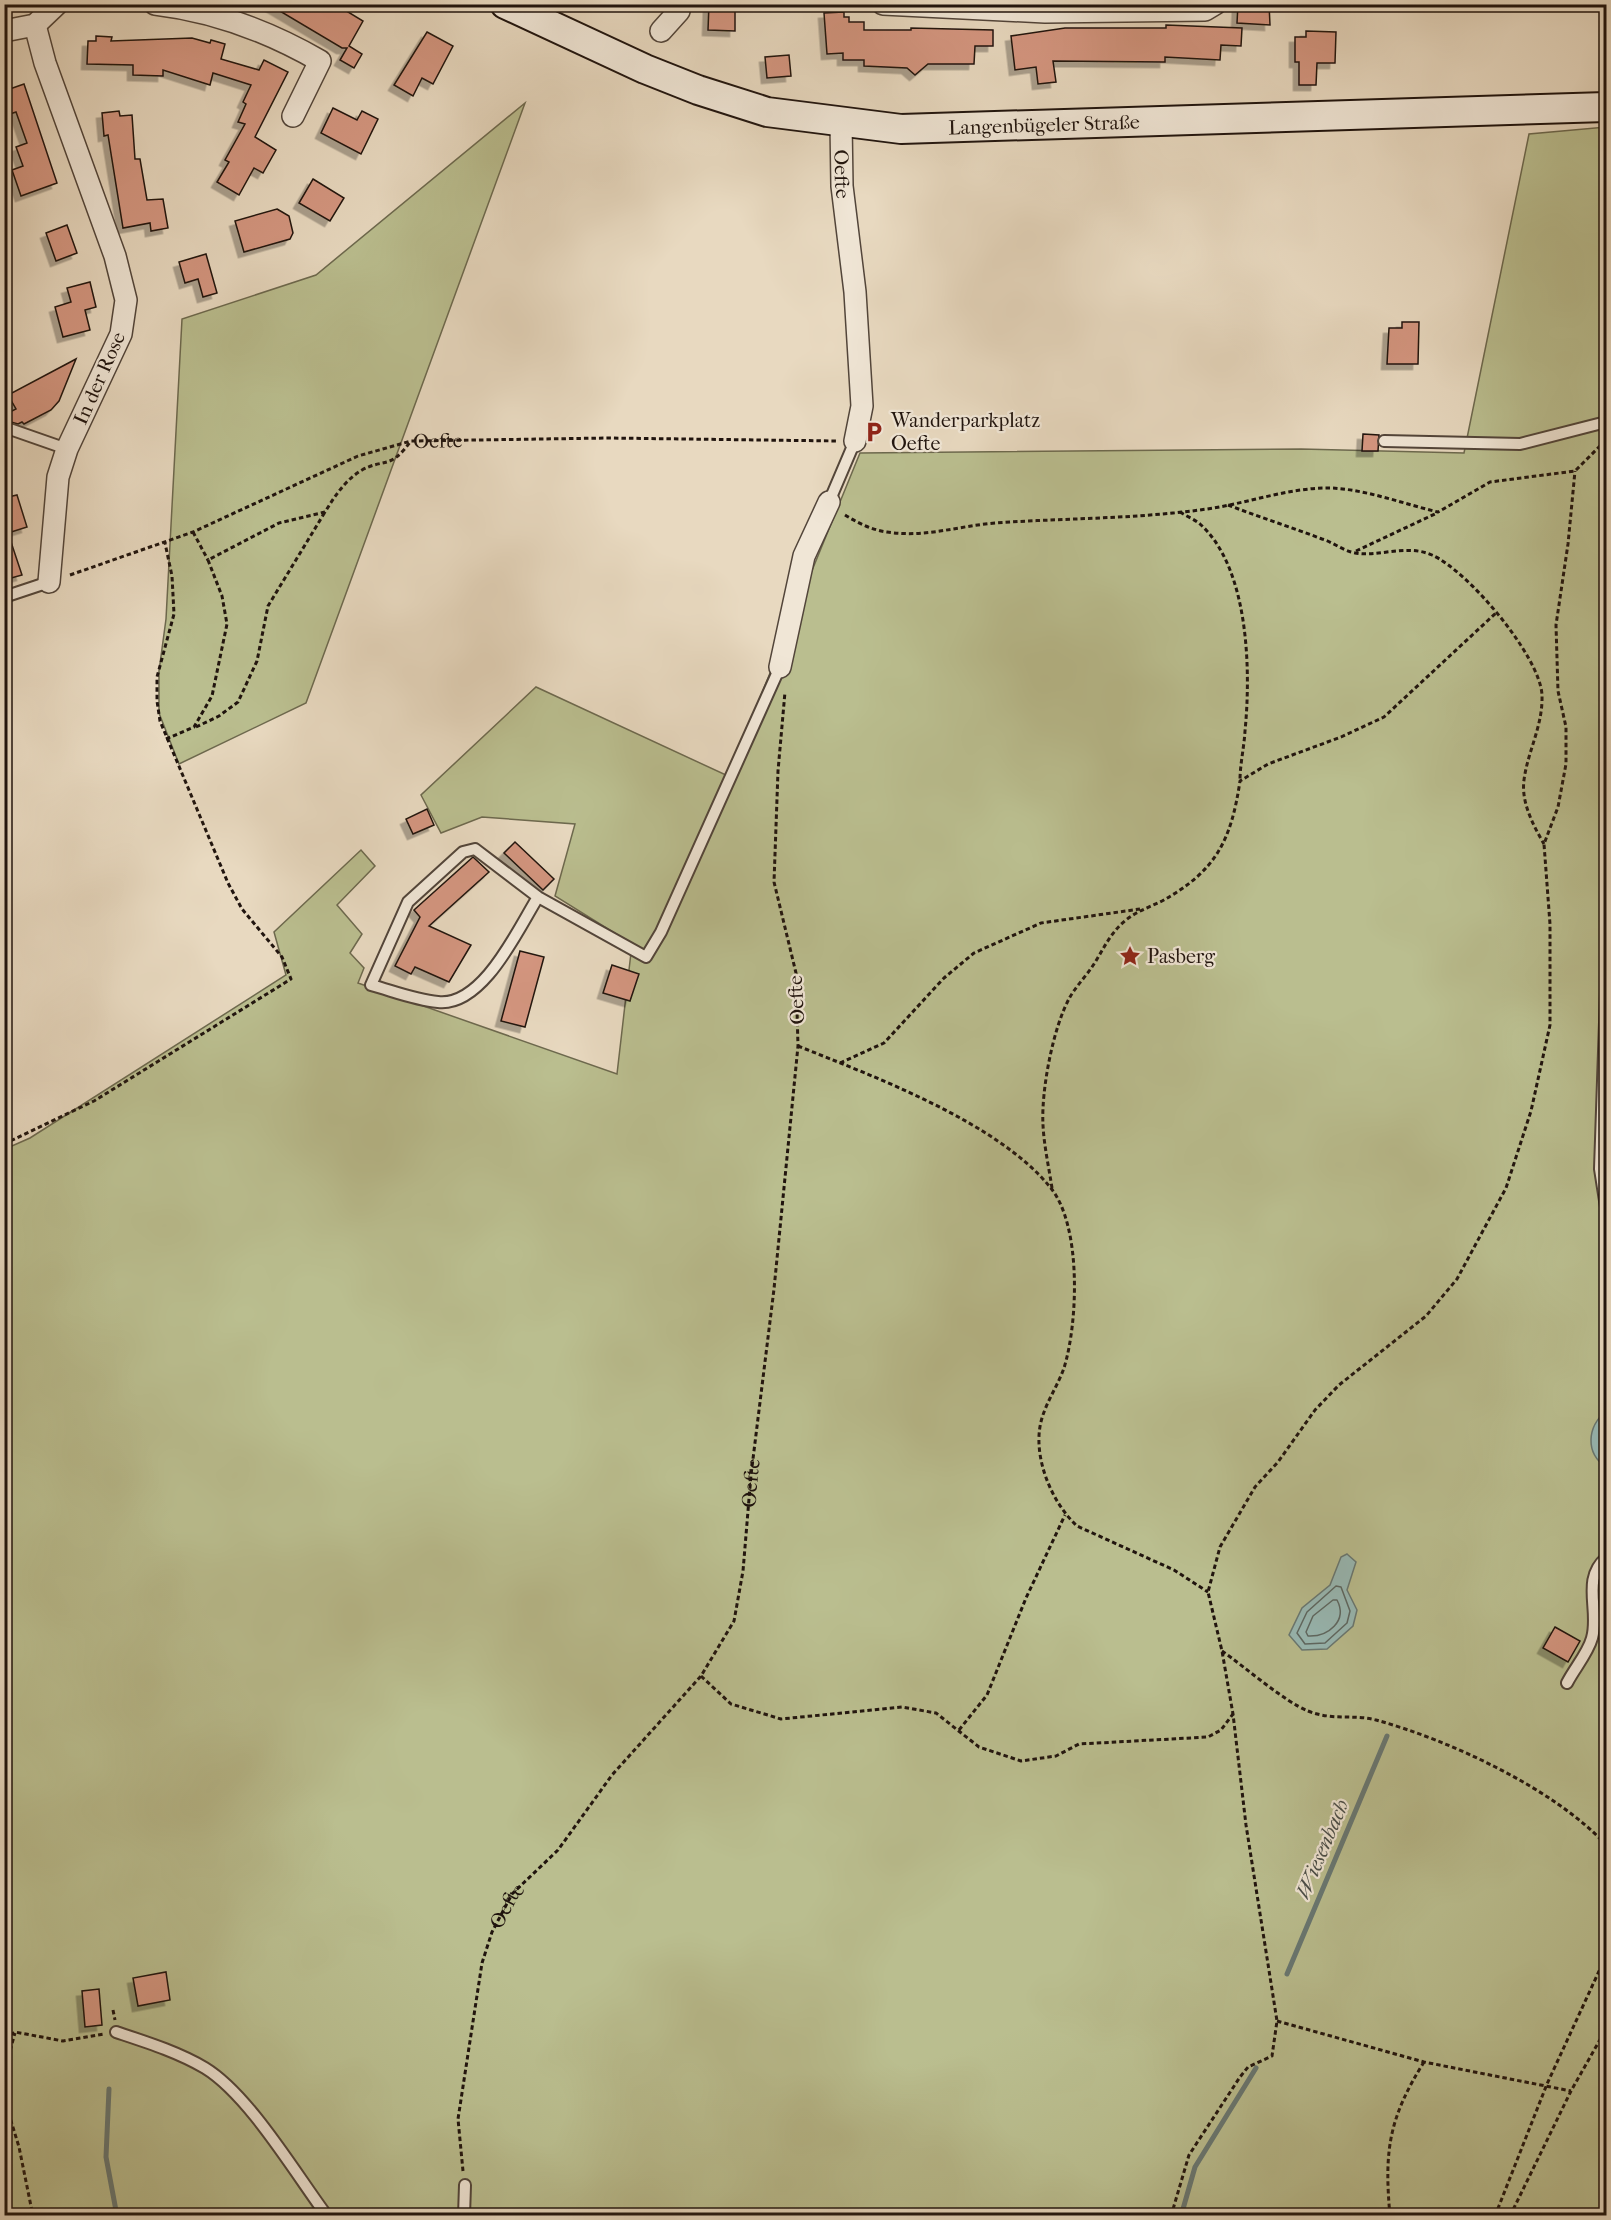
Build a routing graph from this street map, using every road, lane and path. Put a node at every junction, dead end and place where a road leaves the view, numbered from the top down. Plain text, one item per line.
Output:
1 (57, 4) edge
2 (155, 4) edge
3 (505, 4) edge
4 (680, 4) edge
5 (883, 4) edge
6 (1215, 4) edge
7 (35, 25) junction
8 (4, 31) edge
9 (661, 31) dead end
10 (1606, 107) edge
11 (292, 116) dead end
12 (841, 123) junction
13 (1606, 422) edge
14 (4, 427) edge
15 (1606, 440) edge
16 (411, 441) junction
17 (855, 441) junction
18 (1384, 441) dead end
19 (67, 449) junction
20 (1575, 471) junction
21 (829, 502) junction
22 (1226, 504) junction
23 (325, 512) junction
24 (1180, 512) junction
25 (1438, 513) junction
26 (193, 532) junction
27 (165, 543) junction
28 (1353, 553) junction
29 (208, 560) junction
30 (49, 582) junction
31 (4, 597) edge
32 (1497, 612) junction
33 (780, 667) junction
34 (194, 728) junction
35 (166, 739) junction
36 (1240, 781) junction
37 (1544, 843) junction
38 (538, 897) junction
39 (1142, 909) junction
40 (1606, 993) edge
41 (798, 1046) junction
42 (840, 1063) junction
43 (4, 1144) edge
44 (1052, 1188) junction
45 (1606, 1206) edge
46 (1065, 1515) junction
47 (1606, 1558) edge
48 (1208, 1592) junction
49 (1222, 1652) junction
50 (701, 1676) junction
51 (1567, 1683) dead end
52 (1233, 1714) junction
53 (959, 1730) junction
54 (1606, 1845) edge
55 (1606, 1956) edge
56 (1277, 2021) junction
57 (1606, 2029) edge
58 (15, 2032) junction
59 (116, 2032) joint
60 (4, 2039) edge
61 (1424, 2062) junction
62 (4, 2072) edge
63 (1547, 2084) junction
64 (1571, 2091) junction
65 (4, 2098) edge
66 (465, 2185) joint
67 (33, 2216) edge
68 (327, 2216) edge
69 (464, 2216) edge
70 (1171, 2216) edge
71 (1390, 2216) edge
72 (1495, 2216) edge
73 (1510, 2216) edge

1 - 7 street
2 - 11 street
3 - 12 main road, Langenbügeler Straße
4 - 9 street
5 - 6 street
7 - 8 street
7 - 19 street, In der Rose
10 - 12 main road, Langenbügeler Straße
12 - 17 street, Oefte
13 - 18 lane
14 - 19 lane
15 - 20 path
16 - 17 path, Oefte
16 - 23 path
16 - 26 path, Oefte
17 - 21 lane, Oefte
19 - 30 street, In der Rose
20 - 25 path
20 - 37 path
21 - 24 path
21 - 33 street, Oefte
22 - 24 path
22 - 25 path
22 - 28 path
23 - 29 path
23 - 34 path
24 - 36 path
25 - 28 path
26 - 27 path, Oefte
26 - 29 path
27 - 30 path, Oefte
27 - 35 path
28 - 32 path
29 - 34 path
30 - 31 lane
32 - 36 path
32 - 37 path
33 - 38 lane, Oefte
33 - 41 path, Oefte
34 - 35 path
35 - 43 path
36 - 39 path
37 - 48 path
38 - 38 lane
39 - 42 path
39 - 44 path
40 - 45 lane
41 - 42 path
41 - 50 path, Oefte
42 - 44 path
44 - 46 path
46 - 48 path
46 - 53 path
47 - 51 lane
48 - 49 path
49 - 52 path
49 - 54 path
50 - 53 path
50 - 66 path, Oefte
52 - 53 path
52 - 56 path
55 - 63 path
56 - 61 path
56 - 70 path
57 - 64 path
58 - 59 path
58 - 60 path
58 - 62 path
59 - 68 lane
61 - 63 path
61 - 71 path
63 - 64 path
63 - 72 path
64 - 73 path
65 - 67 path
66 - 69 lane

